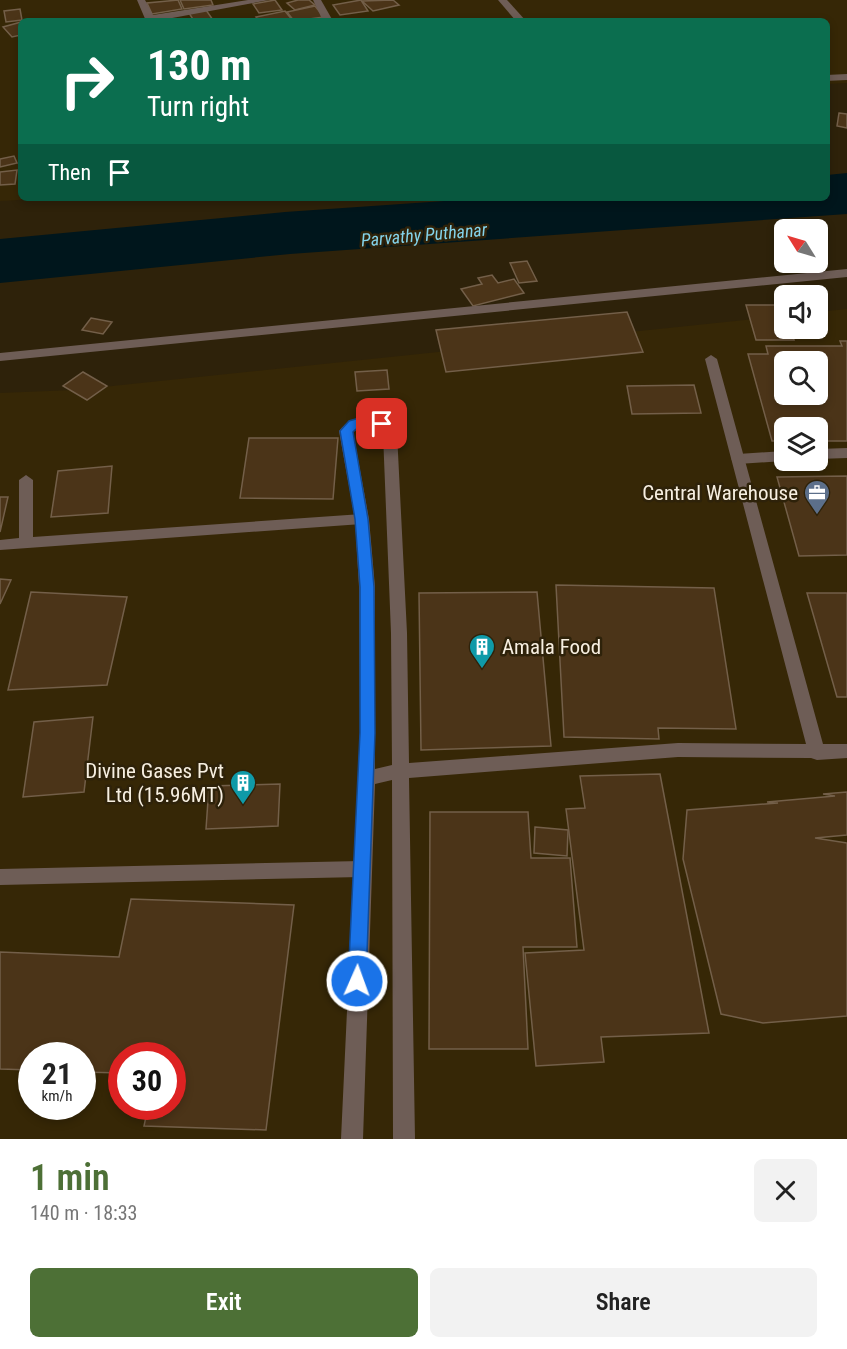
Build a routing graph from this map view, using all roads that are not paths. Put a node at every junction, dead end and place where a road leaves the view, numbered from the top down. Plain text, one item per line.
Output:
1 (141, 0) edge
2 (265, 0) edge
3 (317, 0) edge
4 (502, 0) edge
5 (150, 18) edge
6 (156, 18) edge
7 (326, 18) edge
8 (518, 18) edge
9 (847, 77) edge
10 (830, 78) edge
11 (847, 273) edge
12 (0, 357) edge
13 (711, 359) dead end
14 (847, 453) edge
15 (828, 454) edge
16 (774, 457) edge
17 (738, 459) junction
18 (26, 480) dead end
19 (362, 519) junction
20 (26, 543) junction
21 (0, 545) edge
22 (847, 751) edge
23 (817, 753) junction
24 (401, 771) junction
25 (365, 778) junction
26 (361, 869) junction
27 (0, 877) edge
28 (352, 1139) edge
29 (404, 1139) edge

1 - 5 street
2 - 6 street
3 - 7 street
4 - 8 street
9 - 10 street
11 - 12 street
13 - 17 street
14 - 15 street
16 - 17 street
17 - 23 street
18 - 20 street
19 - 20 street
19 - 24 street
19 - 25 street
20 - 21 street
22 - 23 street
23 - 24 street
24 - 25 street
24 - 29 street
25 - 26 street
26 - 27 street
26 - 28 street

